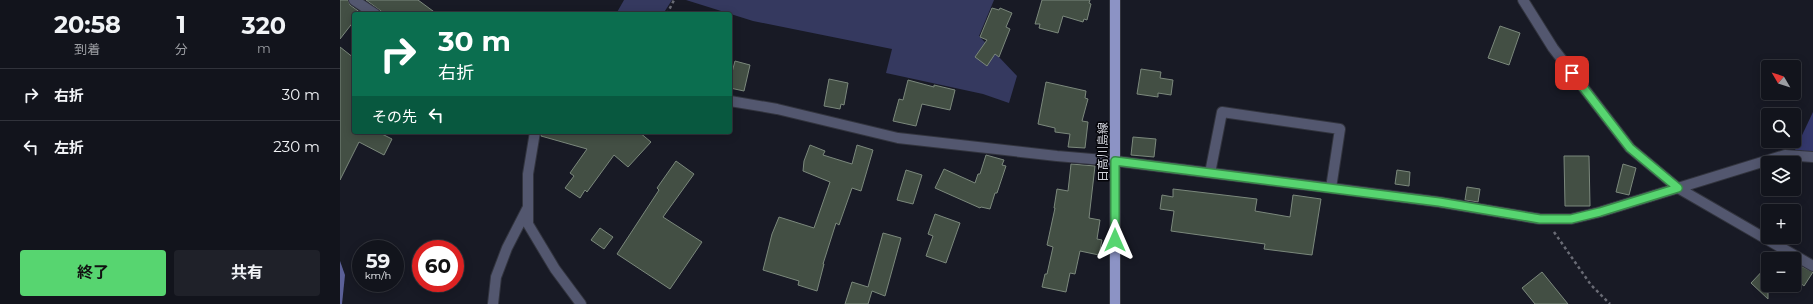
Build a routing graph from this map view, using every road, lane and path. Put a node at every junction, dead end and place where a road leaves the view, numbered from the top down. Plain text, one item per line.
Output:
1 (354, 0) edge
2 (674, 0) edge
3 (1115, 0) edge
4 (1523, 0) edge
5 (372, 12) edge
6 (668, 12) edge
7 (732, 101) edge
8 (535, 134) edge
9 (1813, 157) edge
10 (1115, 161) junction
11 (1210, 173) junction
12 (1331, 188) junction
13 (1678, 188) junction
14 (528, 207) junction
15 (1544, 219) junction
16 (1813, 266) edge
17 (493, 304) edge
18 (582, 304) edge
19 (1115, 304) edge
20 (1610, 304) edge

1 - 5 street
2 - 6 path
3 - 10 main road, 日高川島線
4 - 13 street
7 - 10 street
8 - 14 street
9 - 13 street
10 - 11 street
10 - 19 main road, 日高川島線
11 - 12 street
11 - 12 street
12 - 15 street
13 - 15 street
13 - 16 street
14 - 17 street
14 - 18 street
15 - 20 path

